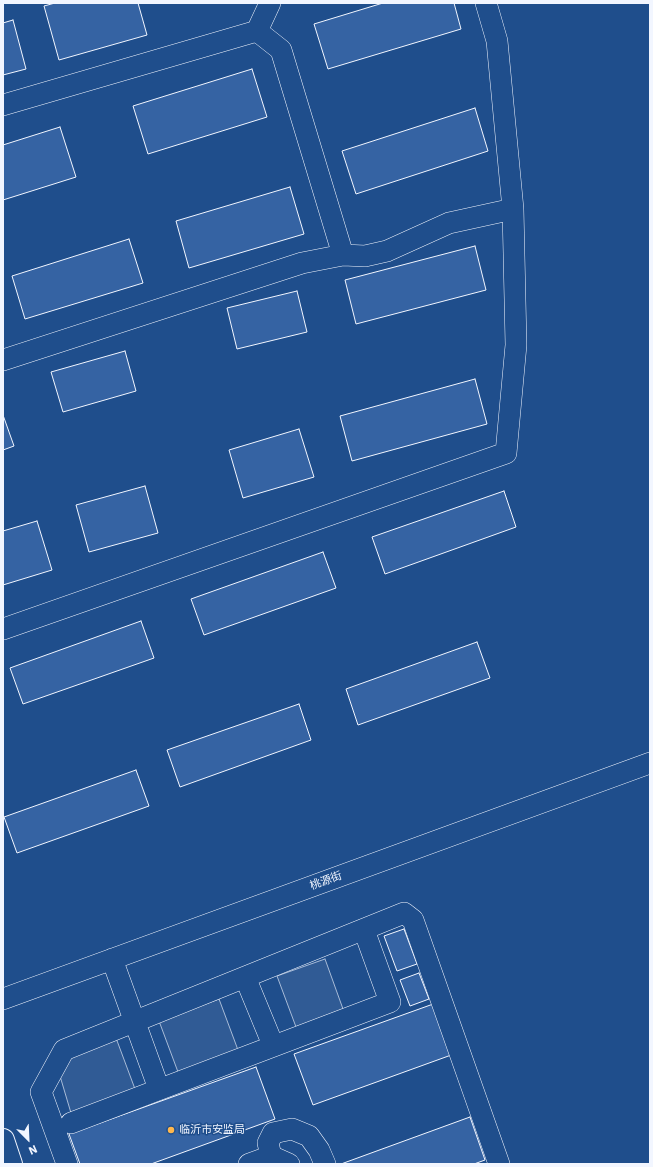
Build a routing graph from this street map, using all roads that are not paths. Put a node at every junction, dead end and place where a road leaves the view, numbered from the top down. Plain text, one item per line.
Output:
1 (270, 3) edge
2 (486, 3) edge
3 (257, 31) junction
4 (3, 105) edge
5 (513, 209) junction
6 (343, 255) junction
7 (3, 360) edge
8 (3, 629) edge
9 (650, 763) edge
10 (364, 930) junction
11 (112, 959) junction
12 (245, 977) junction
13 (3, 999) edge
14 (135, 1021) junction
15 (273, 1045) junction
16 (159, 1089) junction
17 (71, 1123) dead end
18 (3, 1140) edge
19 (280, 1160) edge
20 (11, 1164) edge
21 (67, 1164) edge
22 (249, 1164) edge
23 (325, 1164) edge
24 (499, 1164) edge

1 - 3 street
2 - 5 street
3 - 4 street
3 - 6 street
5 - 6 street
5 - 8 street
6 - 7 street
9 - 11 street, 桃源街
10 - 12 street
10 - 15 street
10 - 24 street
11 - 13 street, 桃源街
11 - 14 street
12 - 14 street
12 - 15 street
14 - 16 street
14 - 21 street
15 - 16 street
16 - 17 street
18 - 20 main road
19 - 22 street
19 - 23 street

